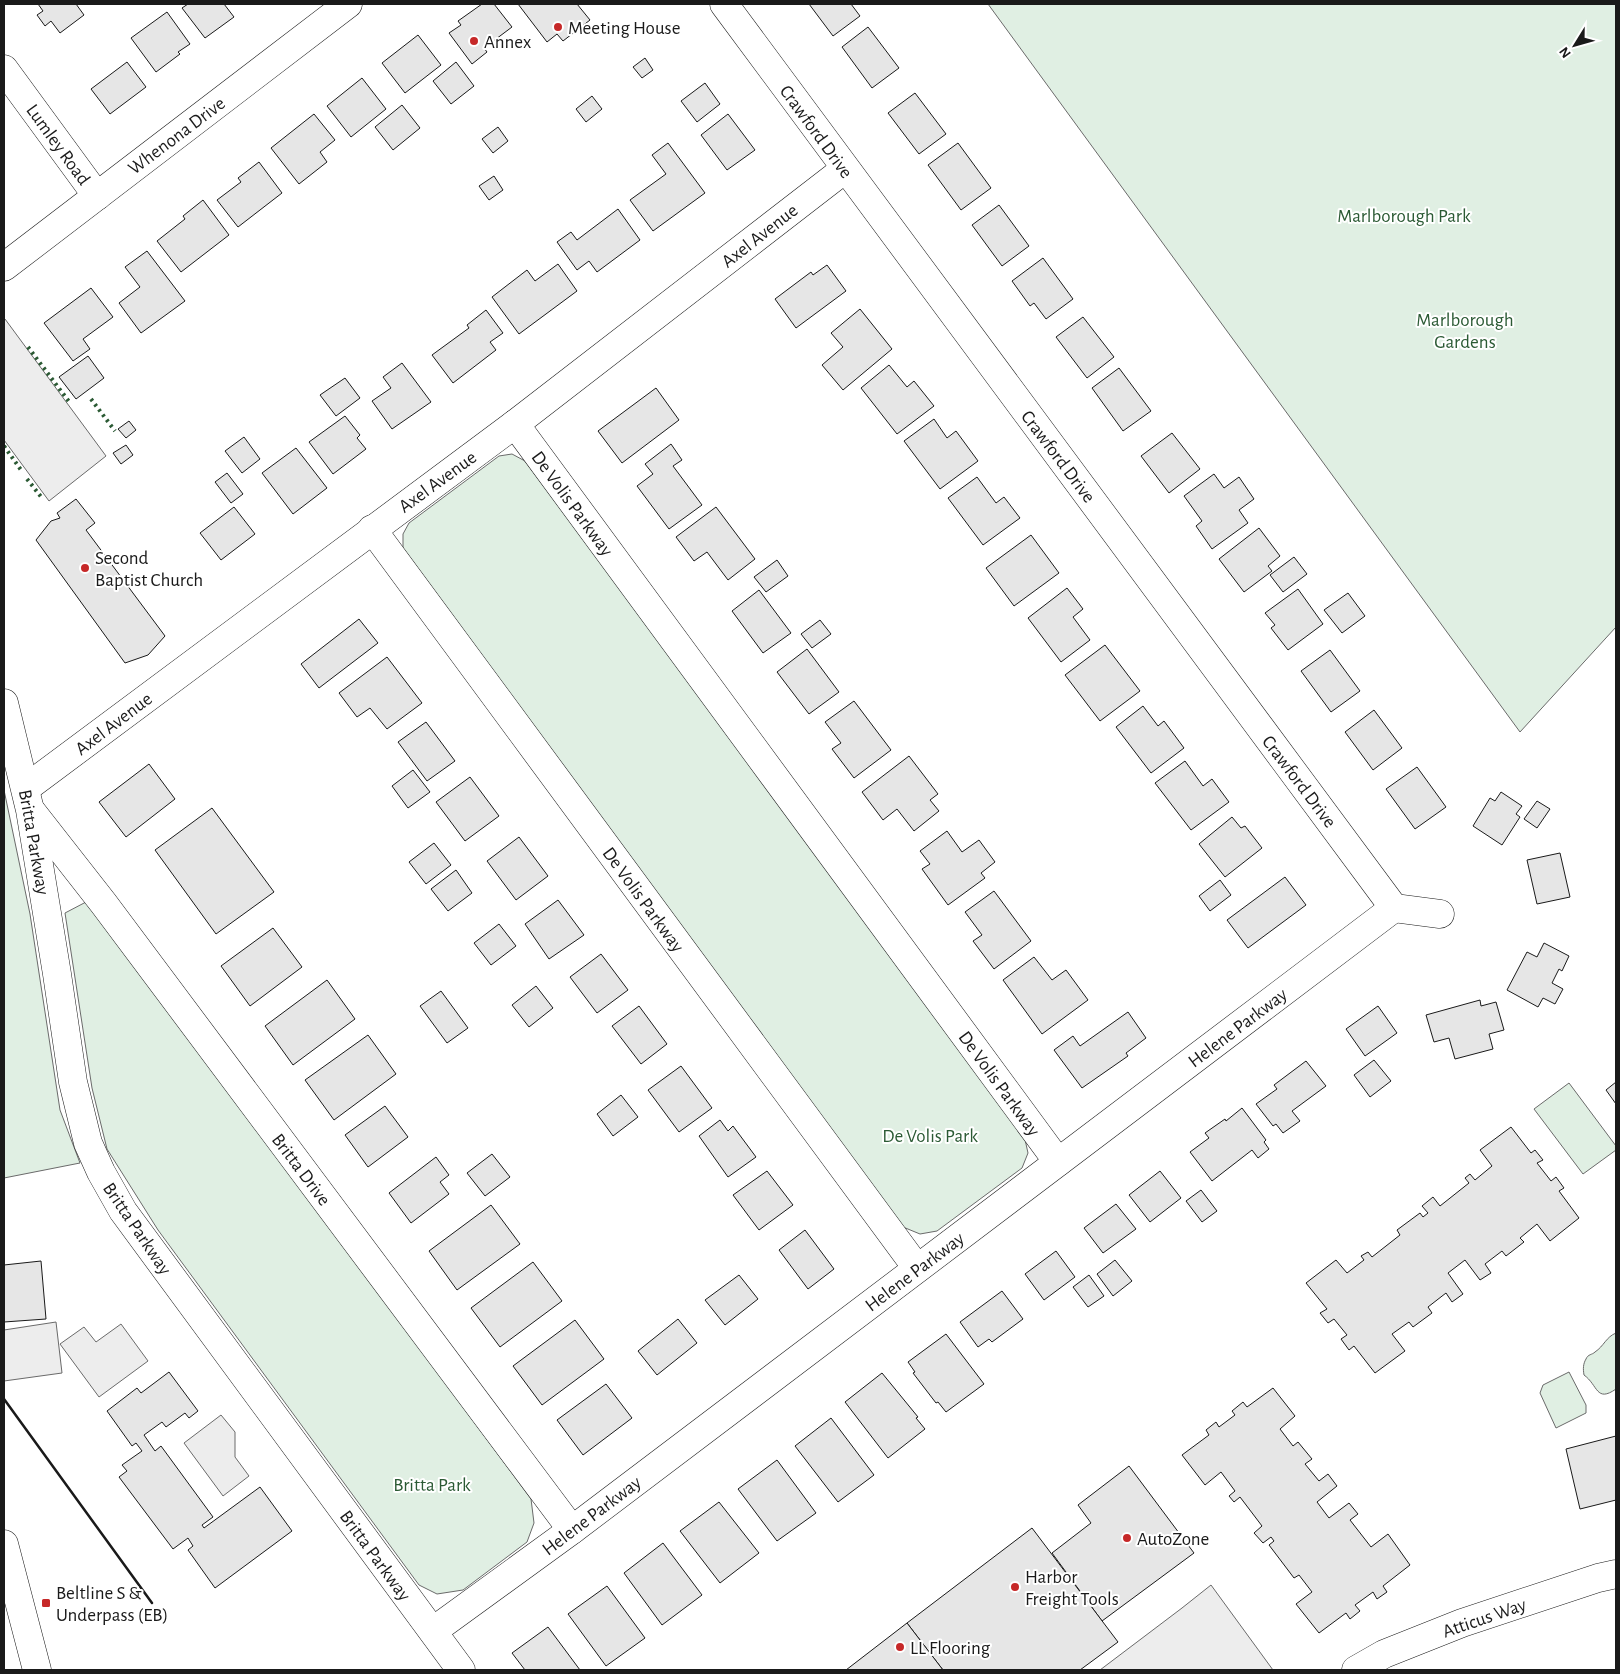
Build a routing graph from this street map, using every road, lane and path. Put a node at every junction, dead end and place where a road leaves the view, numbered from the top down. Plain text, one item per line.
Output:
1 (348, 4) edge
2 (724, 4) edge
3 (4, 69) edge
4 (845, 169) junction
5 (96, 196) junction
6 (4, 266) edge
7 (515, 424) junction
8 (372, 529) junction
9 (4, 703) edge
10 (28, 799) junction
11 (1394, 908) junction
12 (1440, 914) dead end
13 (1058, 1162) junction
14 (917, 1268) junction
15 (572, 1530) junction
16 (4, 1544) edge
17 (1616, 1574) edge
18 (432, 1632) junction
19 (37, 1670) edge
20 (461, 1670) edge
21 (1356, 1670) edge

1 - 5 street, Whenona Drive
2 - 4 street, Crawford Drive
3 - 5 street, Lumley Road
4 - 7 street, Axel Avenue
4 - 11 street, Crawford Drive
5 - 6 street, Whenona Drive
7 - 8 street, Axel Avenue
7 - 13 street, De Volis Parkway
8 - 10 street, Axel Avenue
8 - 14 street, De Volis Parkway
9 - 10 street, Britta Parkway
10 - 15 street, Britta Drive
10 - 18 street, Britta Parkway
11 - 12 street
11 - 13 street, Helene Parkway
13 - 14 street, Helene Parkway
14 - 15 street, Helene Parkway
15 - 18 street, Helene Parkway
16 - 19 street
17 - 21 street, Atticus Way
18 - 20 street, Britta Parkway

